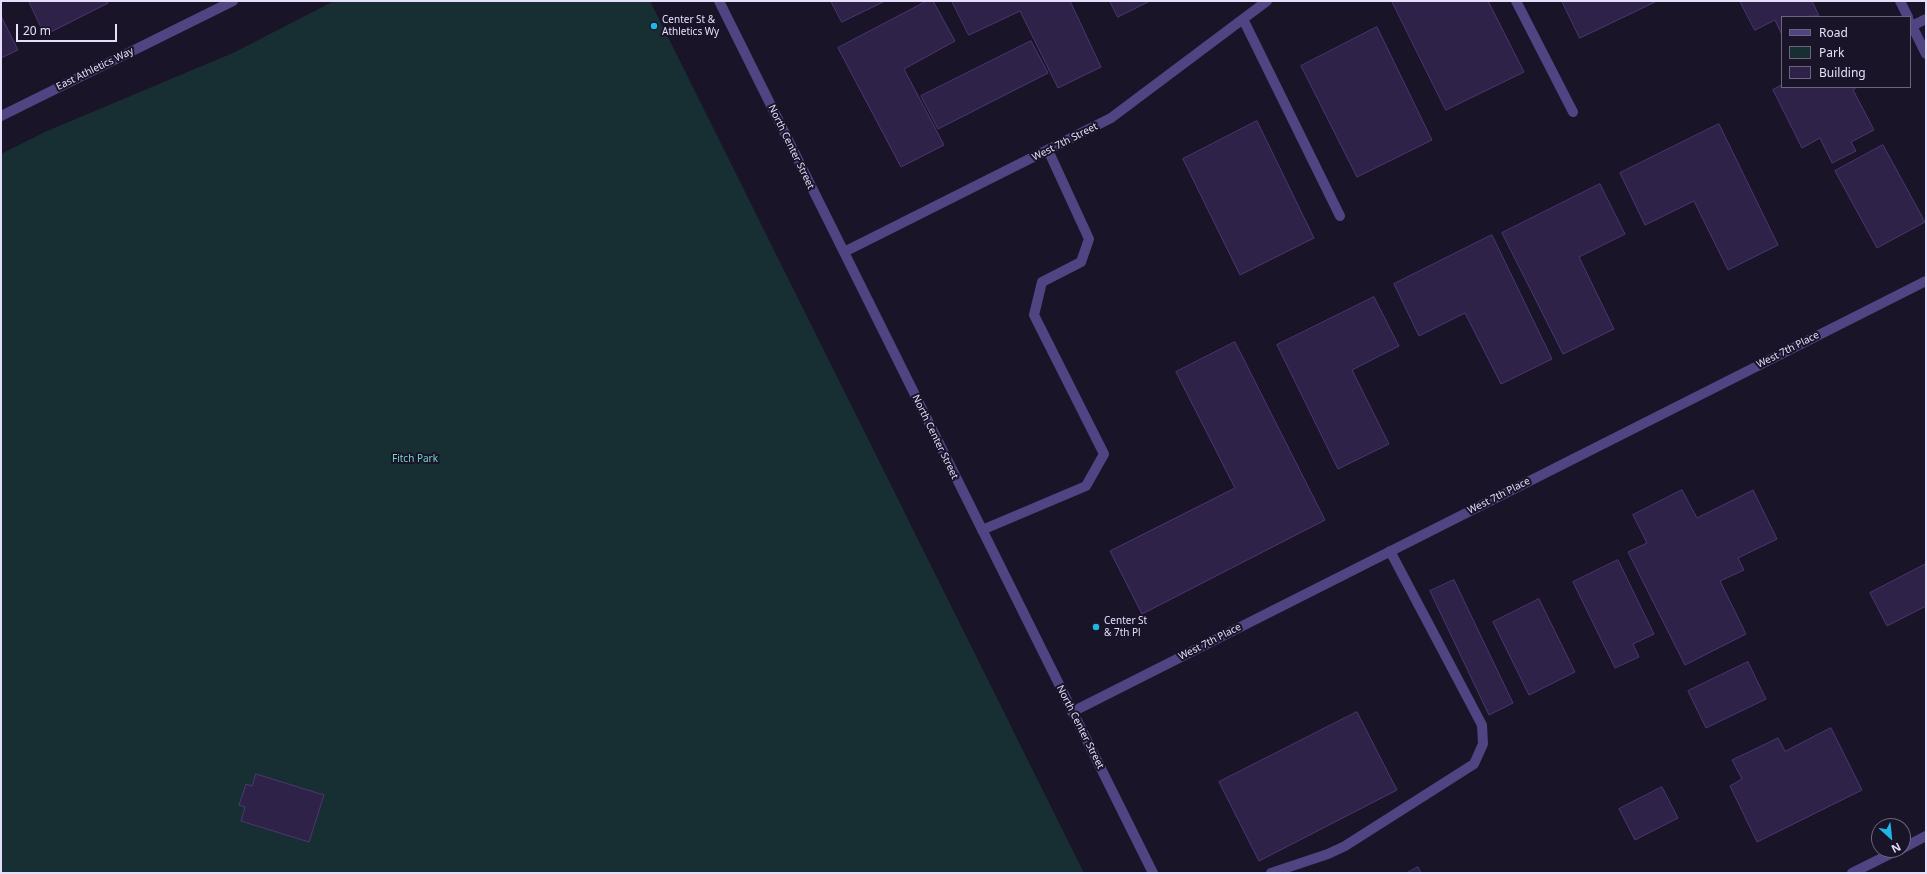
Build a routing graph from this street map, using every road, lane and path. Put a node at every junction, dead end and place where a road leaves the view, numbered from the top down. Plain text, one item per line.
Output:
1 (233, 1) edge
2 (719, 1) edge
3 (1267, 1) edge
4 (1516, 1) edge
5 (1900, 1) edge
6 (1908, 16) edge
7 (1243, 19) junction
8 (1926, 19) edge
9 (1911, 21) edge
10 (1911, 23) edge
11 (1926, 54) edge
12 (1573, 112) dead end
13 (1, 116) edge
14 (1048, 150) junction
15 (1340, 216) dead end
16 (844, 252) junction
17 (1926, 280) edge
18 (982, 530) junction
19 (1390, 551) junction
20 (1072, 712) junction
21 (1926, 836) edge
22 (1911, 844) edge
23 (1882, 858) edge
24 (1153, 873) edge
25 (1271, 873) edge
26 (1852, 873) edge

1 - 13 street, East Athletics Way
2 - 16 street, North Center Street
3 - 7 street, West 7th Street
4 - 12 street
5 - 6 street
7 - 14 street, West 7th Street
7 - 15 street
8 - 9 street
10 - 11 street
14 - 16 street, West 7th Street
14 - 18 street
16 - 18 street, North Center Street
17 - 19 street, West 7th Place
18 - 20 street, North Center Street
19 - 20 street, West 7th Place
19 - 25 street
20 - 24 street, North Center Street
21 - 22 street
23 - 26 street

